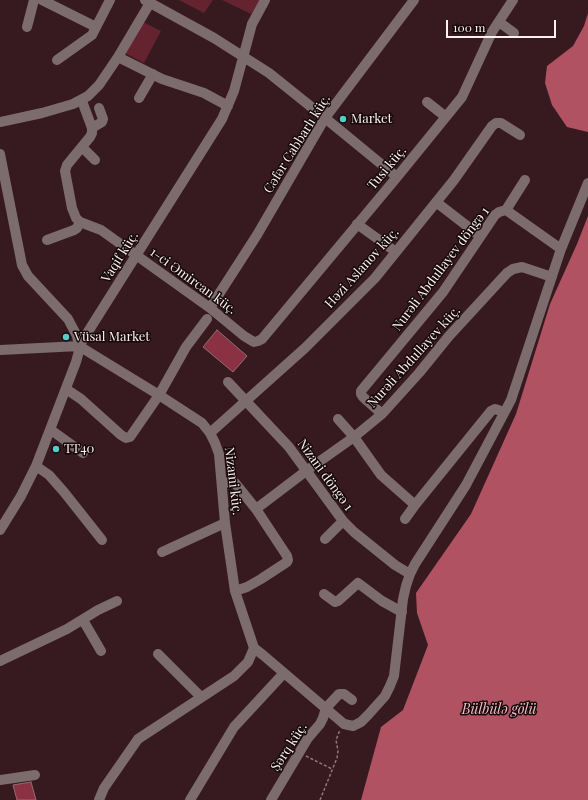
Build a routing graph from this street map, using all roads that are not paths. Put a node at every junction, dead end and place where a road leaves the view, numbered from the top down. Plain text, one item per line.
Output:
1 (110, 0) edge
2 (265, 0) edge
3 (414, 0) edge
4 (513, 0) edge
5 (33, 1) edge
6 (148, 1) edge
7 (499, 22) junction
8 (27, 27) dead end
9 (96, 27) junction
10 (514, 34) dead end
11 (243, 56) junction
12 (118, 57) junction
13 (57, 60) dead end
14 (153, 74) junction
15 (139, 98) dead end
16 (82, 100) junction
17 (427, 102) dead end
18 (228, 106) junction
19 (99, 108) dead end
20 (446, 117) junction
21 (325, 118) junction
22 (0, 122) edge
23 (92, 128) junction
24 (520, 135) dead end
25 (82, 147) junction
26 (0, 154) edge
27 (95, 160) dead end
28 (397, 177) junction
29 (525, 180) dead end
30 (588, 183) edge
31 (436, 202) junction
32 (506, 210) junction
33 (80, 222) junction
34 (358, 224) junction
35 (480, 236) junction
36 (47, 240) dead end
37 (562, 249) junction
38 (396, 252) junction
39 (136, 256) junction
40 (552, 277) junction
41 (210, 308) junction
42 (207, 319) dead end
43 (262, 339) joint
44 (79, 346) junction
45 (0, 350) edge
46 (228, 382) dead end
47 (66, 389) junction
48 (159, 395) junction
49 (246, 401) junction
50 (504, 412) junction
51 (382, 414) junction
52 (338, 420) dead end
53 (51, 430) junction
54 (210, 432) junction
55 (354, 437) junction
56 (83, 453) dead end
57 (36, 466) junction
58 (306, 471) junction
59 (222, 482) junction
60 (415, 505) junction
61 (256, 509) junction
62 (405, 519) dead end
63 (343, 521) junction
64 (225, 523) junction
65 (0, 530) edge
66 (325, 539) dead end
67 (102, 540) dead end
68 (162, 552) dead end
69 (410, 574) junction
70 (235, 591) junction
71 (324, 594) dead end
72 (117, 601) dead end
73 (402, 612) junction
74 (83, 620) junction
75 (254, 648) junction
76 (101, 651) dead end
77 (158, 654) dead end
78 (0, 661) edge
79 (284, 673) junction
80 (201, 697) junction
81 (352, 700) dead end
82 (326, 708) junction
83 (35, 776) dead end
84 (0, 780) edge
85 (100, 800) edge
86 (190, 800) edge
87 (271, 800) edge

1 - 9 street
2 - 11 street, Vaqif küç.
3 - 21 street, Cəfər Cabbarlı küç.
4 - 7 street, Tusi küç.
5 - 8 street
5 - 9 street
6 - 11 street
6 - 12 street
7 - 10 street
7 - 20 street, Tusi küç.
9 - 13 street
11 - 18 street, Vaqif küç.
11 - 21 street
12 - 14 street
12 - 16 street
14 - 15 street
14 - 18 street
16 - 22 street
16 - 23 street
17 - 20 street
18 - 39 street, Vaqif küç.
19 - 23 street
20 - 28 street, Tusi küç.
21 - 28 street
21 - 41 street, Cəfər Cabbarlı küç.
23 - 25 street
24 - 31 street, Həzi Aslanov küç.
25 - 27 street
25 - 33 street
26 - 44 street
28 - 34 street, Tusi küç.
29 - 32 street
30 - 37 street
31 - 35 street
31 - 38 street, Həzi Aslanov küç.
32 - 35 street, Nurəli Abdullayev döngə 1
32 - 37 street, Nurəli Abdullayev döngə 1
33 - 36 street
33 - 39 street, 1-ci Əmircan küç.
34 - 38 street
34 - 43 street, Tusi küç.
35 - 51 street, Nurəli Abdullayev döngə 1
37 - 40 street
38 - 49 street, Həzi Aslanov küç.
39 - 41 street, 1-ci Əmircan küç.
39 - 44 street, Vaqif küç.
40 - 50 street
40 - 51 street, Nurəli Abdullayev küç.
41 - 43 street, 1-ci Əmircan küç.
42 - 48 street
44 - 45 street
44 - 47 street, Vaqif küç.
44 - 48 street, Nizami küç.
46 - 49 street, Nizani döngə 1
47 - 48 street
47 - 53 street, Vaqif küç.
48 - 54 street, Nizami küç.
49 - 54 street, Həzi Aslanov küç.
49 - 58 street, Nizani döngə 1
50 - 60 street
50 - 69 street
51 - 55 street, Nurəli Abdullayev küç.
52 - 55 street
53 - 56 street
53 - 57 street, Vaqif küç.
54 - 59 street, Nizami küç.
55 - 58 street, Nurəli Abdullayev küç.
55 - 60 street
57 - 65 street, Vaqif küç.
57 - 67 street
58 - 61 street, Nurəli Abdullayev küç.
58 - 63 street, Nizani döngə 1
59 - 61 street
59 - 64 street, Nizami küç.
60 - 62 street
61 - 70 street
63 - 66 street
63 - 69 street, Nizani döngə 1
64 - 68 street
64 - 70 street, Nizami küç.
69 - 73 street
70 - 75 street, Nizami küç.
71 - 73 street
72 - 74 street
73 - 82 street
74 - 76 street
74 - 78 street
75 - 79 street
75 - 80 street
77 - 80 street
79 - 82 street
79 - 86 street
80 - 85 street
81 - 82 street
82 - 87 street, Şərq küç.
83 - 84 street

